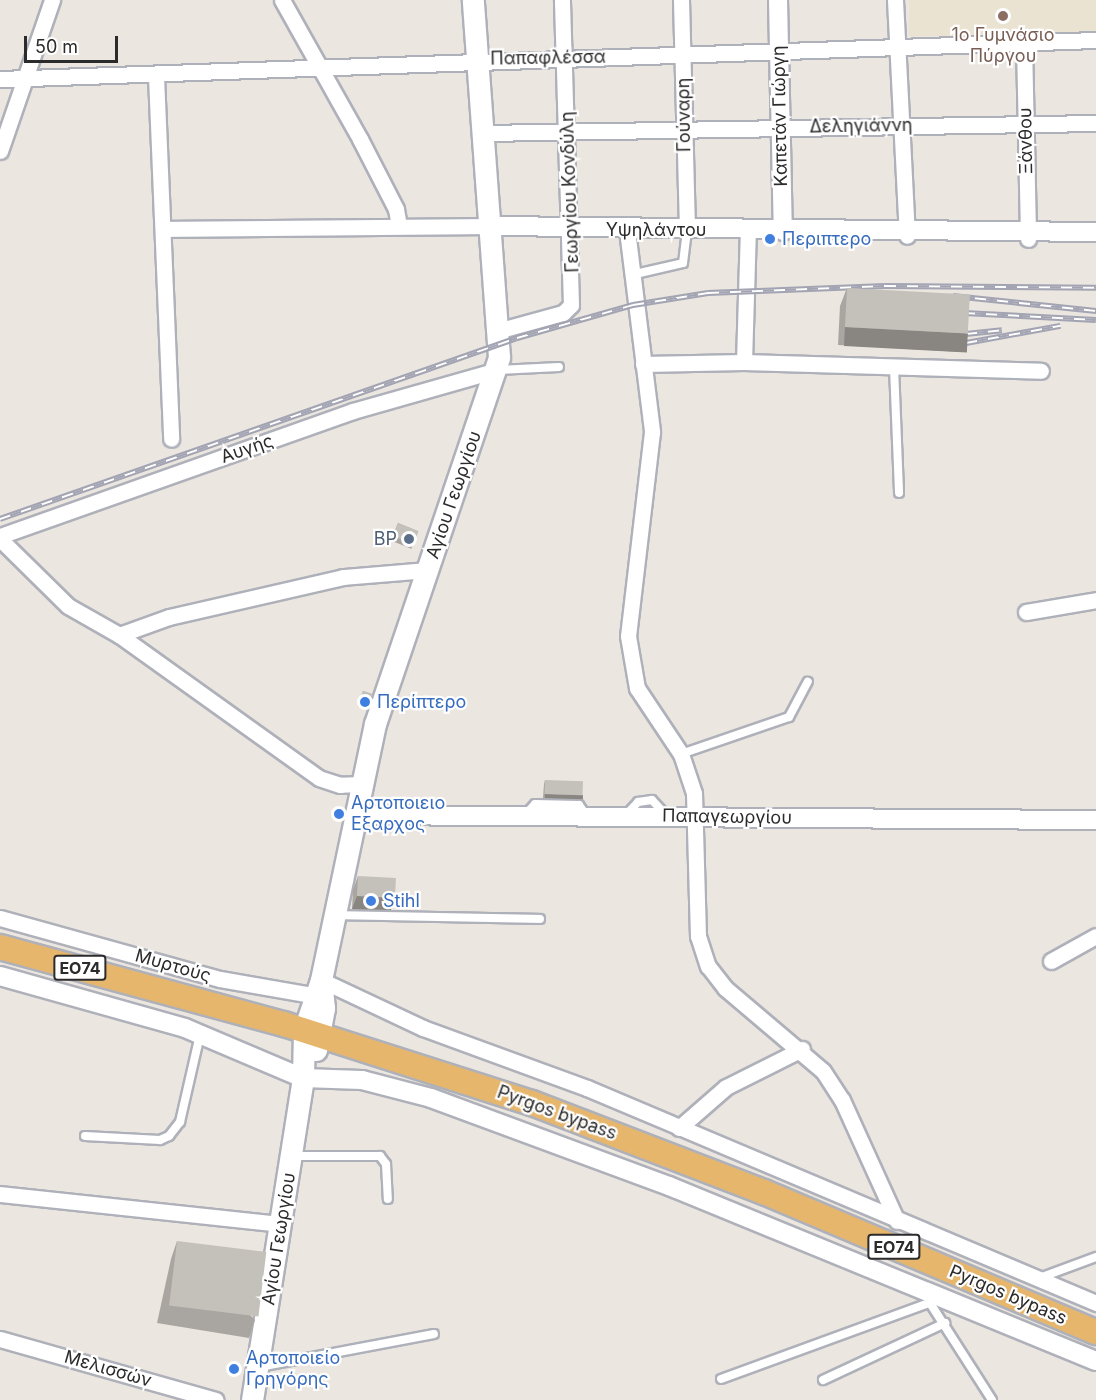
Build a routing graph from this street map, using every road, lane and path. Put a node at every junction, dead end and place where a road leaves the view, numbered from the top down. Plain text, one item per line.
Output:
1 (52, 0) edge
2 (282, 0) edge
3 (473, 0) edge
4 (562, 0) edge
5 (681, 0) edge
6 (778, 0) edge
7 (895, 0) edge
8 (1096, 40) edge
9 (1024, 43) junction
10 (897, 44) junction
11 (779, 51) junction
12 (683, 56) junction
13 (564, 58) junction
14 (477, 59) junction
15 (318, 67) junction
16 (156, 76) junction
17 (0, 79) edge
18 (25, 80) junction
19 (1096, 123) edge
20 (1026, 124) junction
21 (903, 126) junction
22 (781, 127) junction
23 (568, 131) junction
24 (684, 132) junction
25 (482, 133) junction
26 (0, 150) edge
27 (399, 226) junction
28 (486, 226) junction
29 (163, 229) junction
30 (627, 230) junction
31 (687, 230) junction
32 (572, 231) junction
33 (748, 231) junction
34 (783, 231) junction
35 (1096, 232) edge
36 (907, 233) junction
37 (1028, 235) junction
38 (1096, 240) edge
39 (630, 275) junction
40 (497, 331) junction
41 (744, 362) junction
42 (643, 364) junction
43 (559, 367) dead end
44 (894, 367) junction
45 (496, 370) junction
46 (1041, 371) dead end
47 (171, 439) dead end
48 (899, 493) dead end
49 (0, 538) edge
50 (429, 570) junction
51 (1096, 600) edge
52 (1026, 612) dead end
53 (119, 635) junction
54 (808, 682) dead end
55 (681, 754) junction
56 (363, 784) junction
57 (357, 815) junction
58 (696, 816) junction
59 (1096, 820) edge
60 (333, 915) junction
61 (0, 918) edge
62 (540, 919) dead end
63 (1096, 936) edge
64 (0, 947) edge
65 (1051, 961) dead end
66 (0, 976) edge
67 (316, 988) junction
68 (312, 1032) junction
69 (200, 1034) junction
70 (802, 1049) junction
71 (303, 1078) junction
72 (679, 1128) junction
73 (85, 1136) dead end
74 (292, 1156) junction
75 (0, 1194) edge
76 (388, 1199) dead end
77 (897, 1221) junction
78 (281, 1224) junction
79 (1096, 1257) edge
80 (1037, 1279) junction
81 (936, 1301) junction
82 (1096, 1303) edge
83 (945, 1323) junction
84 (1096, 1332) edge
85 (434, 1334) dead end
86 (0, 1339) edge
87 (1096, 1361) edge
88 (257, 1368) junction
89 (721, 1379) dead end
90 (823, 1380) dead end
91 (216, 1400) edge
92 (252, 1400) edge
93 (992, 1400) edge

1 - 18 street
2 - 15 street
3 - 14 main road, Αγίου Γεωργίου
4 - 13 street, Γεωργίου Κονδύλη
5 - 12 street, Γούναρη
6 - 11 street, Καπετάν Γιώργη
7 - 10 street
8 - 9 street, Παπαφλέσσα
9 - 10 street, Παπαφλέσσα
9 - 20 street, Ξάνθου
10 - 11 street, Παπαφλέσσα
10 - 21 street
11 - 12 street, Παπαφλέσσα
11 - 22 street, Καπετάν Γιώργη
12 - 13 street, Παπαφλέσσα
12 - 24 street, Γούναρη
13 - 14 street, Παπαφλέσσα
13 - 23 street, Γεωργίου Κονδύλη
14 - 15 street, Παπαφλέσσα
14 - 25 main road, Αγίου Γεωργίου
15 - 16 street, Παπαφλέσσα
15 - 27 street
16 - 18 street, Παπαφλέσσα
16 - 29 street
17 - 18 street, Παπαφλέσσα
18 - 26 street
19 - 20 street, Δεληγιάννη
20 - 21 street, Δεληγιάννη
20 - 37 street, Ξάνθου
21 - 22 street, Δεληγιάννη
21 - 36 street
22 - 24 street, Δεληγιάννη
22 - 34 street, Καπετάν Γιώργη
23 - 24 street, Δεληγιάννη
23 - 25 street, Δεληγιάννη
23 - 32 street, Γεωργίου Κονδύλη
24 - 31 street, Γούναρη
25 - 28 main road, Αγίου Γεωργίου
27 - 28 street
27 - 29 street
28 - 32 street, Υψηλάντου
28 - 40 main road, Αγίου Γεωργίου
29 - 47 street
30 - 31 street, Υψηλάντου
30 - 32 street, Υψηλάντου
30 - 39 street
31 - 33 street, Υψηλάντου
31 - 39 lane
32 - 40 street, Γεωργίου Κονδύλη
33 - 34 street, Υψηλάντου
33 - 41 street
34 - 36 street, Υψηλάντου
35 - 37 street, Υψηλάντου
36 - 37 street, Υψηλάντου
37 - 38 street, Υψηλάντου
39 - 42 street
40 - 45 main road, Αγίου Γεωργίου
41 - 42 street
41 - 44 street
42 - 55 street
43 - 45 lane
44 - 46 street
44 - 48 lane
45 - 49 street, Αυγής
45 - 50 main road, Αγίου Γεωργίου
49 - 53 street
50 - 53 street
50 - 56 main road, Αγίου Γεωργίου
51 - 52 street
53 - 56 street
54 - 55 lane
55 - 58 street
56 - 57 main road, Αγίου Γεωργίου
57 - 58 street, Παπαγεωργίου
57 - 60 main road, Αγίου Γεωργίου
58 - 59 street, Παπαγεωργίου
58 - 70 street
60 - 62 lane
60 - 67 main road, Αγίου Γεωργίου
61 - 67 street, Μυρτούς
63 - 65 street
64 - 68 highway, Pyrgos bypass / ΕΟ74
66 - 69 street
67 - 68 main road, Αγίου Γεωργίου
67 - 72 street, Μυρτούς
68 - 71 main road, Αγίου Γεωργίου
68 - 84 highway, Pyrgos bypass / ΕΟ74
69 - 71 street
69 - 73 lane
70 - 72 street
70 - 77 street
71 - 74 main road, Αγίου Γεωργίου
71 - 81 street
72 - 77 street, Μυρτούς
74 - 76 lane
74 - 78 main road, Αγίου Γεωργίου
75 - 78 street
77 - 80 street, Μυρτούς
78 - 88 main road, Αγίου Γεωργίου
79 - 80 lane
80 - 82 street, Μυρτούς
81 - 83 lane
81 - 87 street
81 - 89 lane
83 - 90 lane
83 - 93 lane
85 - 88 lane
86 - 91 street, Μελισσών
88 - 92 main road, Αγίου Γεωργίου

